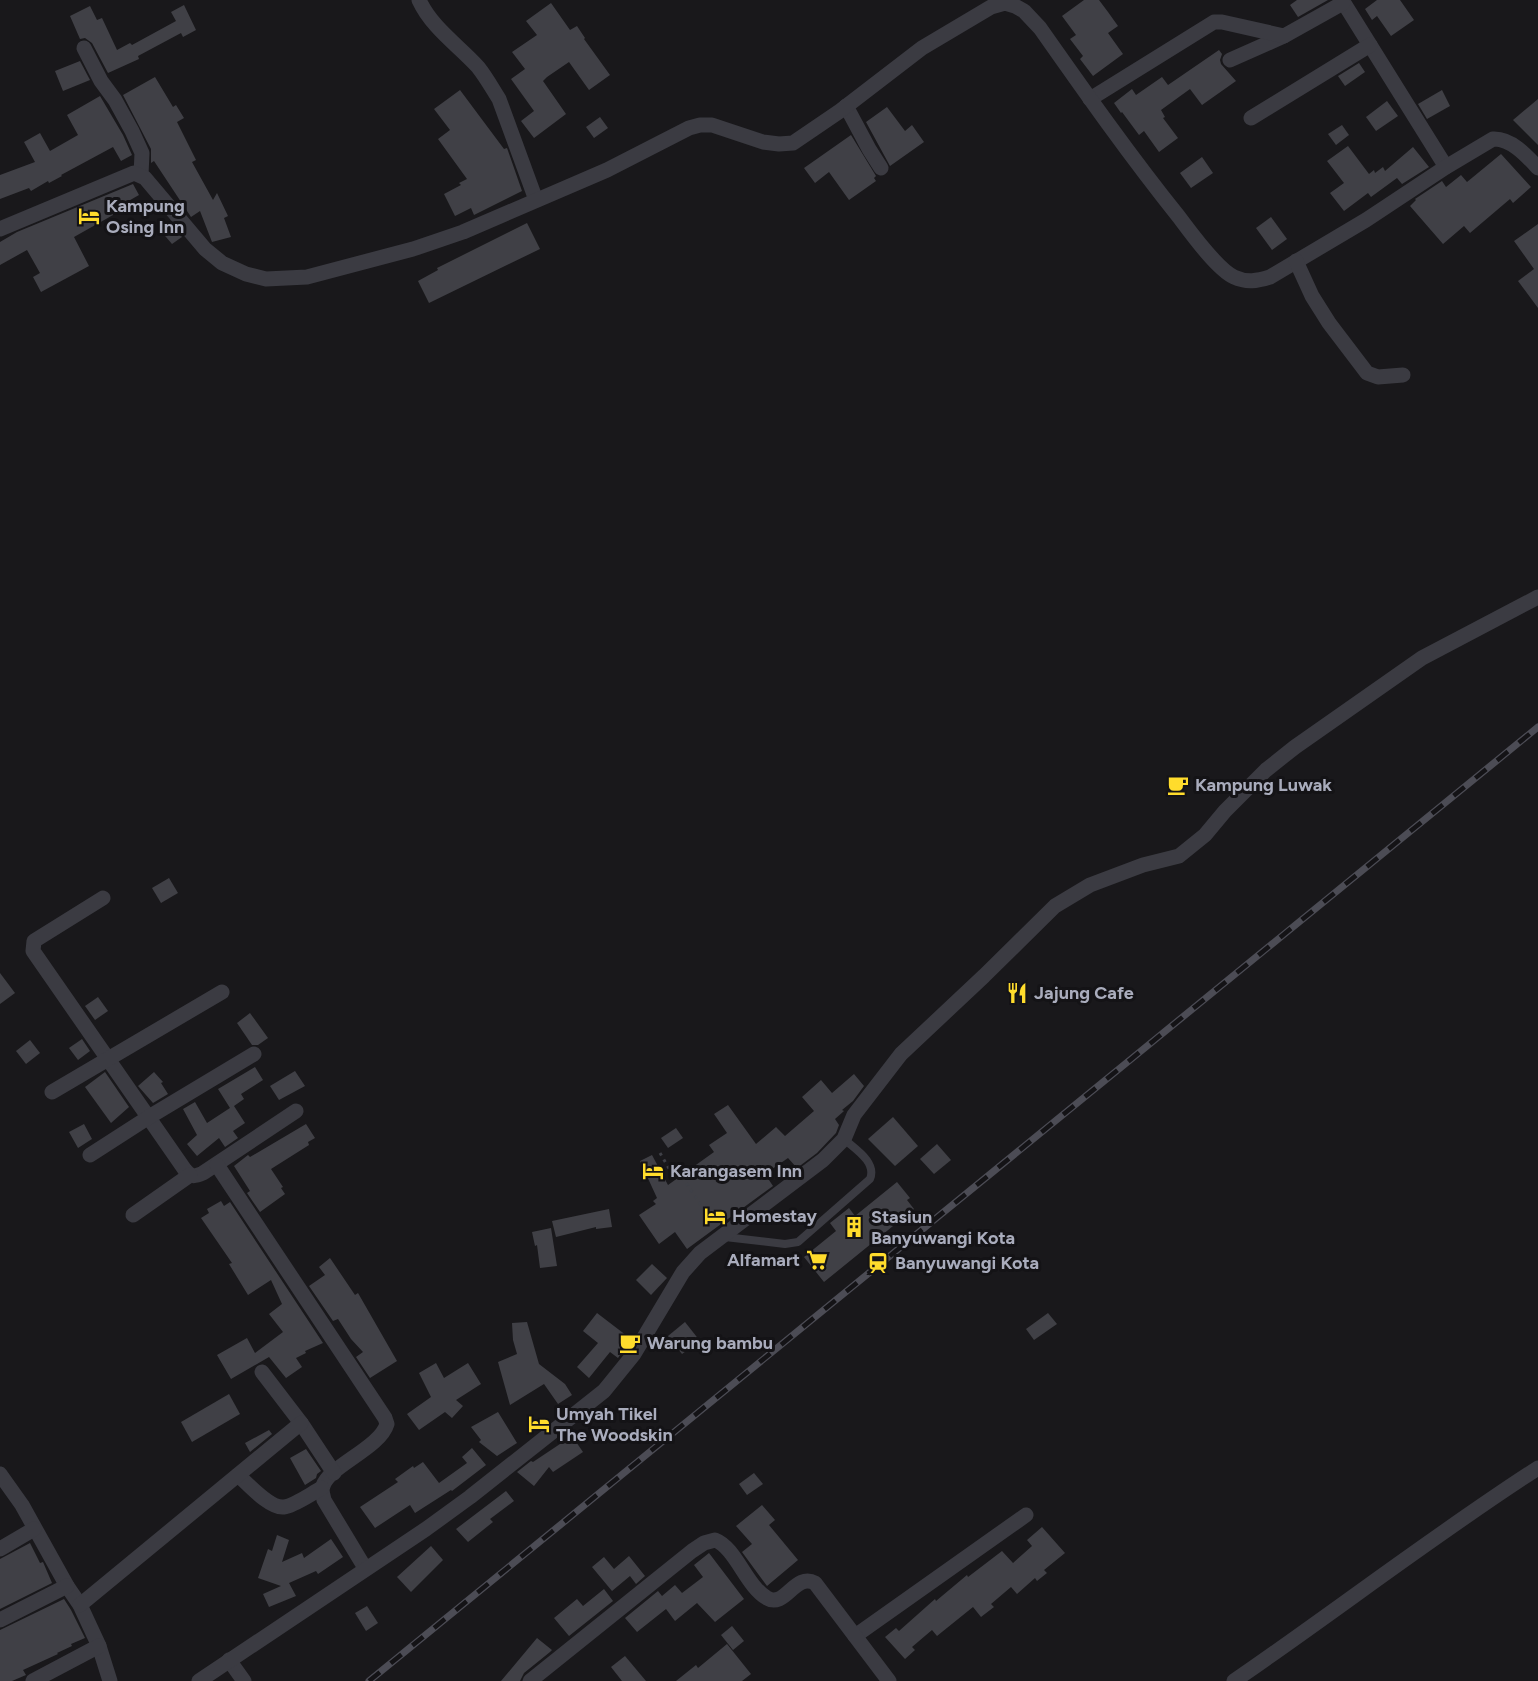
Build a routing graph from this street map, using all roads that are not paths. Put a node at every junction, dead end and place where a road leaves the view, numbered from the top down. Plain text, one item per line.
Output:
1 (419, 0) edge
2 (1343, 1) edge
3 (1284, 36) junction
4 (1370, 45) junction
5 (84, 48) dead end
6 (1230, 60) dead end
7 (1090, 99) junction
8 (846, 106) junction
9 (1251, 118) dead end
10 (1446, 167) junction
11 (881, 168) dead end
12 (1538, 168) edge
13 (141, 175) junction
14 (536, 200) junction
15 (0, 229) edge
16 (1296, 261) junction
17 (1403, 375) dead end
18 (1538, 597) edge
19 (103, 898) dead end
20 (222, 992) dead end
21 (254, 1054) dead end
22 (109, 1059) junction
23 (52, 1092) dead end
24 (296, 1112) dead end
25 (149, 1117) junction
26 (844, 1139) junction
27 (90, 1155) dead end
28 (217, 1165) junction
29 (190, 1175) junction
30 (133, 1215) dead end
31 (722, 1237) junction
32 (262, 1372) dead end
33 (301, 1423) junction
34 (1538, 1468) edge
35 (334, 1473) junction
36 (0, 1474) edge
37 (238, 1475) junction
38 (322, 1488) junction
39 (1026, 1515) dead end
40 (34, 1529) junction
41 (0, 1549) edge
42 (365, 1569) junction
43 (67, 1586) junction
44 (80, 1605) junction
45 (0, 1620) edge
46 (855, 1636) junction
47 (99, 1646) junction
48 (229, 1660) junction
49 (33, 1681) edge
50 (110, 1681) edge
51 (199, 1681) edge
52 (244, 1681) edge
53 (530, 1681) edge
54 (890, 1681) edge
55 (1234, 1681) edge

1 - 14 street
2 - 3 street
2 - 4 street
3 - 6 street
3 - 7 street
4 - 9 street
4 - 10 street
5 - 13 street
7 - 8 street
7 - 16 street
8 - 11 street
8 - 14 street
10 - 12 street
10 - 16 street
13 - 14 street
13 - 15 street
16 - 17 street
18 - 26 street
19 - 22 street
20 - 22 street
21 - 25 street
22 - 23 street
22 - 25 street
24 - 28 street
25 - 27 street
25 - 29 street
26 - 31 street
26 - 31 lane
28 - 29 street
28 - 35 street
29 - 30 street
31 - 42 street
32 - 33 street
33 - 35 street
33 - 37 street
34 - 55 street
35 - 38 street
36 - 40 street
37 - 38 street
37 - 44 street
38 - 42 street
39 - 46 street
40 - 41 street
40 - 43 street
42 - 48 street
43 - 44 street
43 - 45 street
44 - 47 street
46 - 53 street
46 - 54 street
47 - 49 street
47 - 50 street
48 - 51 street
48 - 52 street

